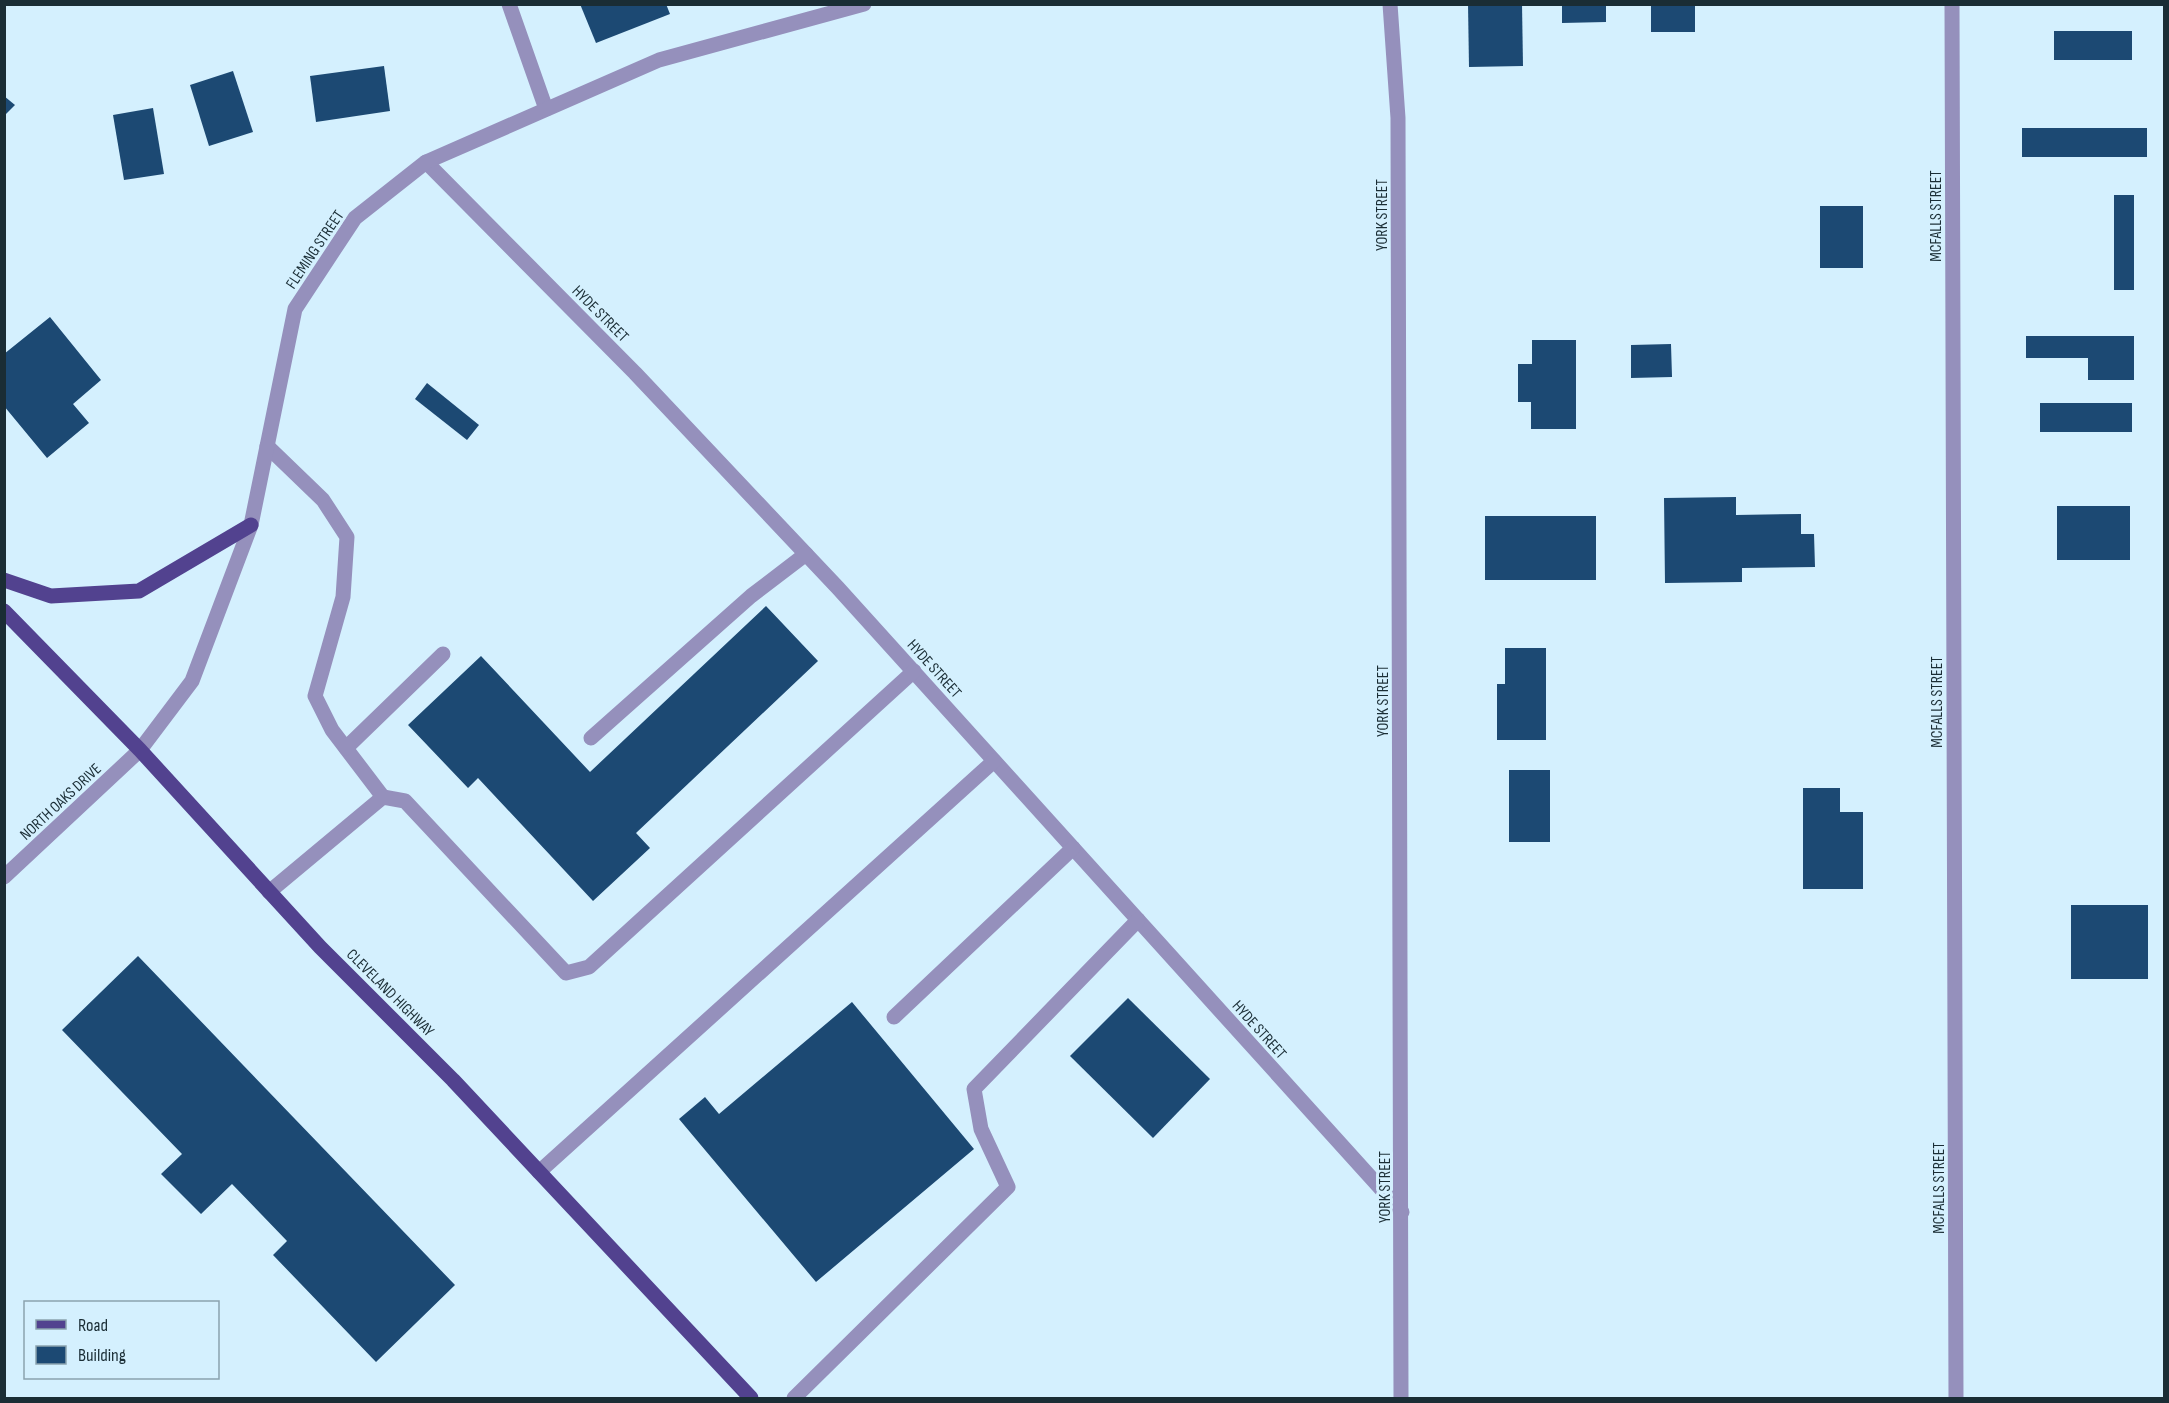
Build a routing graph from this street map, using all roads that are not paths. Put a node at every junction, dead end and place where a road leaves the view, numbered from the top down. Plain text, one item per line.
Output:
1 (509, 4) edge
2 (864, 4) edge
3 (1389, 4) edge
4 (1952, 4) edge
5 (546, 109) junction
6 (426, 162) junction
7 (267, 446) junction
8 (250, 525) junction
9 (806, 554) junction
10 (4, 580) edge
11 (4, 610) edge
12 (443, 654) dead end
13 (914, 671) junction
14 (591, 738) dead end
15 (346, 748) junction
16 (140, 750) junction
17 (994, 761) junction
18 (383, 797) junction
19 (1073, 848) junction
20 (4, 877) edge
21 (269, 892) junction
22 (1138, 920) junction
23 (894, 1017) dead end
24 (539, 1172) junction
25 (1402, 1212) junction
26 (751, 1398) edge
27 (794, 1398) edge
28 (1401, 1398) edge
29 (1956, 1398) edge

1 - 5 street
2 - 5 street, FLEMING STREET
3 - 25 street, YORK STREET
4 - 29 street, MCFALLS STREET
5 - 6 street, FLEMING STREET
6 - 7 street, FLEMING STREET
6 - 9 street, HYDE STREET
7 - 8 street, FLEMING STREET
7 - 15 street
8 - 10 main road
8 - 16 street, FLEMING STREET
9 - 13 street, HYDE STREET
9 - 14 street
11 - 16 main road, CLEVELAND HIGHWAY
12 - 15 street
13 - 17 street, HYDE STREET
13 - 18 street
15 - 18 street
16 - 20 street, NORTH OAKS DRIVE
16 - 21 main road, CLEVELAND HIGHWAY
17 - 19 street, HYDE STREET
17 - 24 street
18 - 21 street
19 - 22 street, HYDE STREET
19 - 23 street
21 - 24 main road, CLEVELAND HIGHWAY
22 - 25 street, HYDE STREET
22 - 27 street
24 - 26 main road, CLEVELAND HIGHWAY
25 - 28 street, YORK STREET

